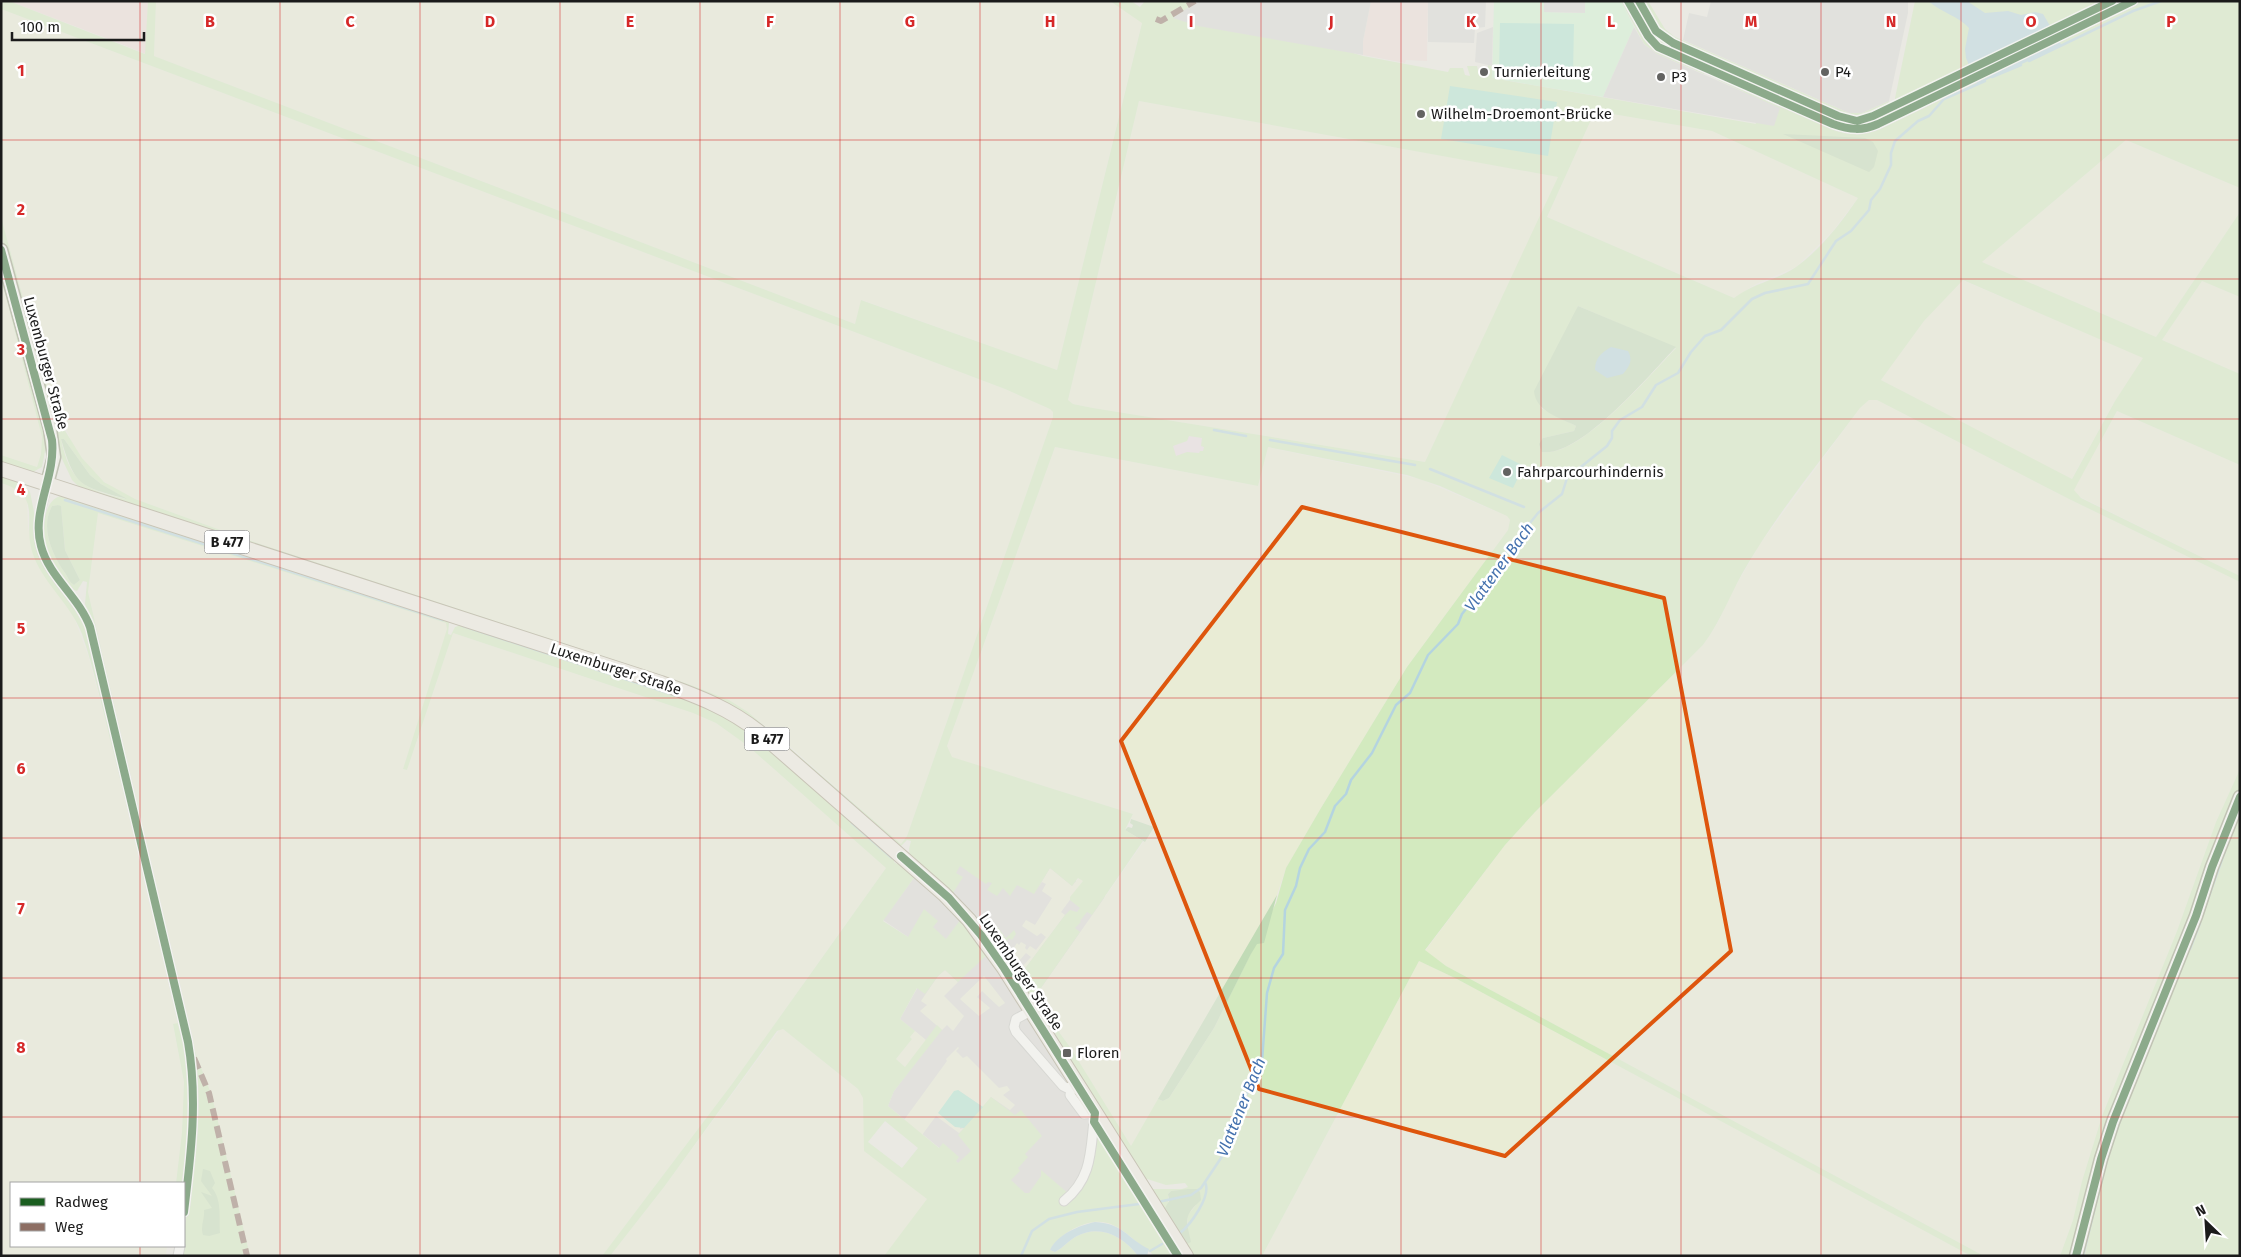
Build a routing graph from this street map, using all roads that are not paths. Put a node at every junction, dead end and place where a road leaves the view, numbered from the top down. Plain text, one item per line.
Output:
1 (1628, 1) edge
2 (2133, 1) edge
3 (1, 250) edge
4 (1, 469) edge
5 (47, 484) junction
6 (2240, 797) edge
7 (1031, 1011) junction
8 (1075, 1084) junction
9 (1096, 1113) junction
10 (1064, 1201) dead end
11 (185, 1202) edge
12 (1186, 1256) edge
13 (2076, 1256) edge

1 - 2 street
3 - 5 street, Luxemburger Straße
4 - 5 main road, B 477
5 - 7 main road, Luxemburger Straße / B 477
5 - 11 street
6 - 13 street
7 - 8 main road, Luxemburger Straße / B 477
7 - 8 street
8 - 9 main road, Luxemburger Straße / B 477
9 - 10 street
9 - 12 main road, Luxemburger Straße / B 477

